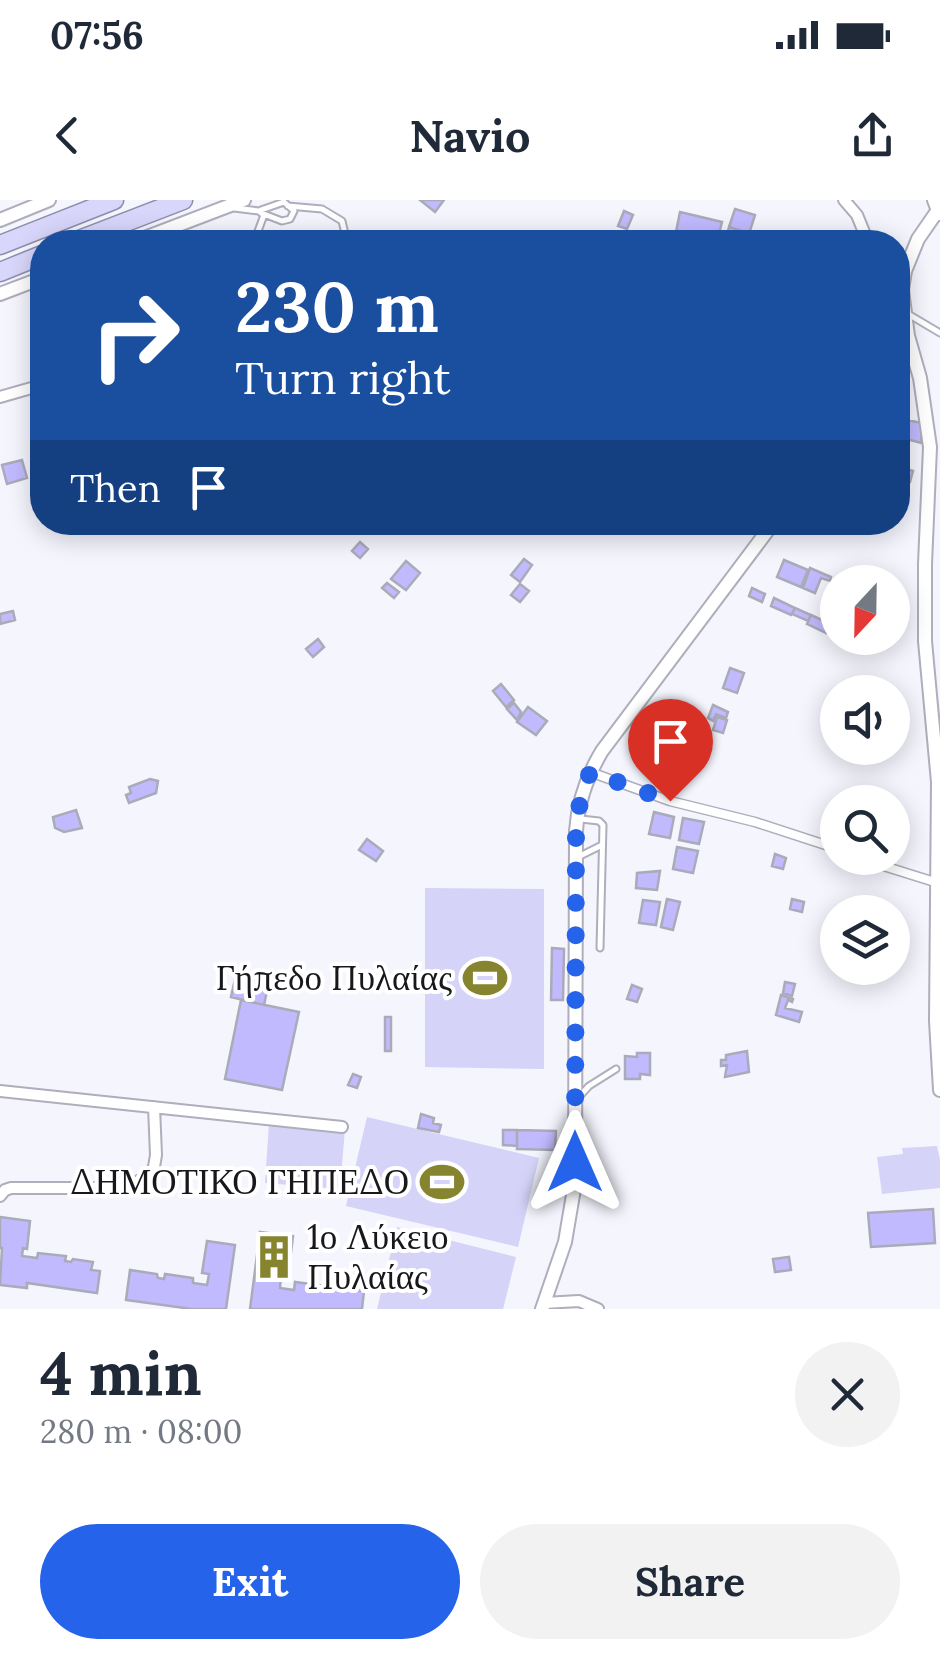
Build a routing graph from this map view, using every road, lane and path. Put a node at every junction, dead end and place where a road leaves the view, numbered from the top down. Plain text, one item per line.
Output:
1 (50, 200) edge
2 (114, 200) edge
3 (183, 200) edge
4 (244, 200) edge
5 (844, 200) edge
6 (286, 203) edge
7 (226, 207) junction
8 (938, 208) edge
9 (259, 212) junction
10 (0, 220) edge
11 (36, 230) edge
12 (105, 230) edge
13 (166, 230) edge
14 (259, 230) edge
15 (344, 230) edge
16 (863, 230) edge
17 (30, 232) edge
18 (0, 244) edge
19 (910, 259) edge
20 (30, 260) edge
21 (0, 272) edge
22 (30, 283) edge
23 (0, 294) edge
24 (910, 316) edge
25 (940, 333) edge
26 (910, 343) edge
27 (30, 388) edge
28 (0, 396) edge
29 (764, 535) edge
30 (590, 772) junction
31 (577, 818) junction
32 (820, 843) edge
33 (602, 845) junction
34 (939, 849) edge
35 (576, 859) junction
36 (910, 874) edge
37 (938, 883) edge
38 (939, 922) edge
39 (600, 948) dead end
40 (939, 981) edge
41 (939, 1062) edge
42 (616, 1069) dead end
43 (940, 1090) edge
44 (0, 1091) edge
45 (576, 1100) junction
46 (154, 1107) junction
47 (342, 1127) dead end
48 (0, 1196) edge
49 (544, 1306) edge
50 (598, 1309) edge

1 - 10 street
2 - 11 highway
3 - 12 highway
4 - 7 street
5 - 16 street
6 - 9 lane
6 - 9 lane
6 - 15 lane
7 - 9 lane
7 - 13 street
8 - 19 street
9 - 14 lane
17 - 18 highway
20 - 21 highway
22 - 23 street
24 - 25 lane
26 - 34 street
27 - 28 street
29 - 30 street
30 - 31 street
30 - 32 street
31 - 33 lane
31 - 35 street
33 - 35 lane
33 - 39 lane
34 - 37 street
35 - 45 street
36 - 37 street
37 - 38 street
38 - 40 street
40 - 41 street
41 - 43 street
42 - 45 lane
44 - 46 street
45 - 49 street
46 - 47 street
46 - 48 street
49 - 50 street

